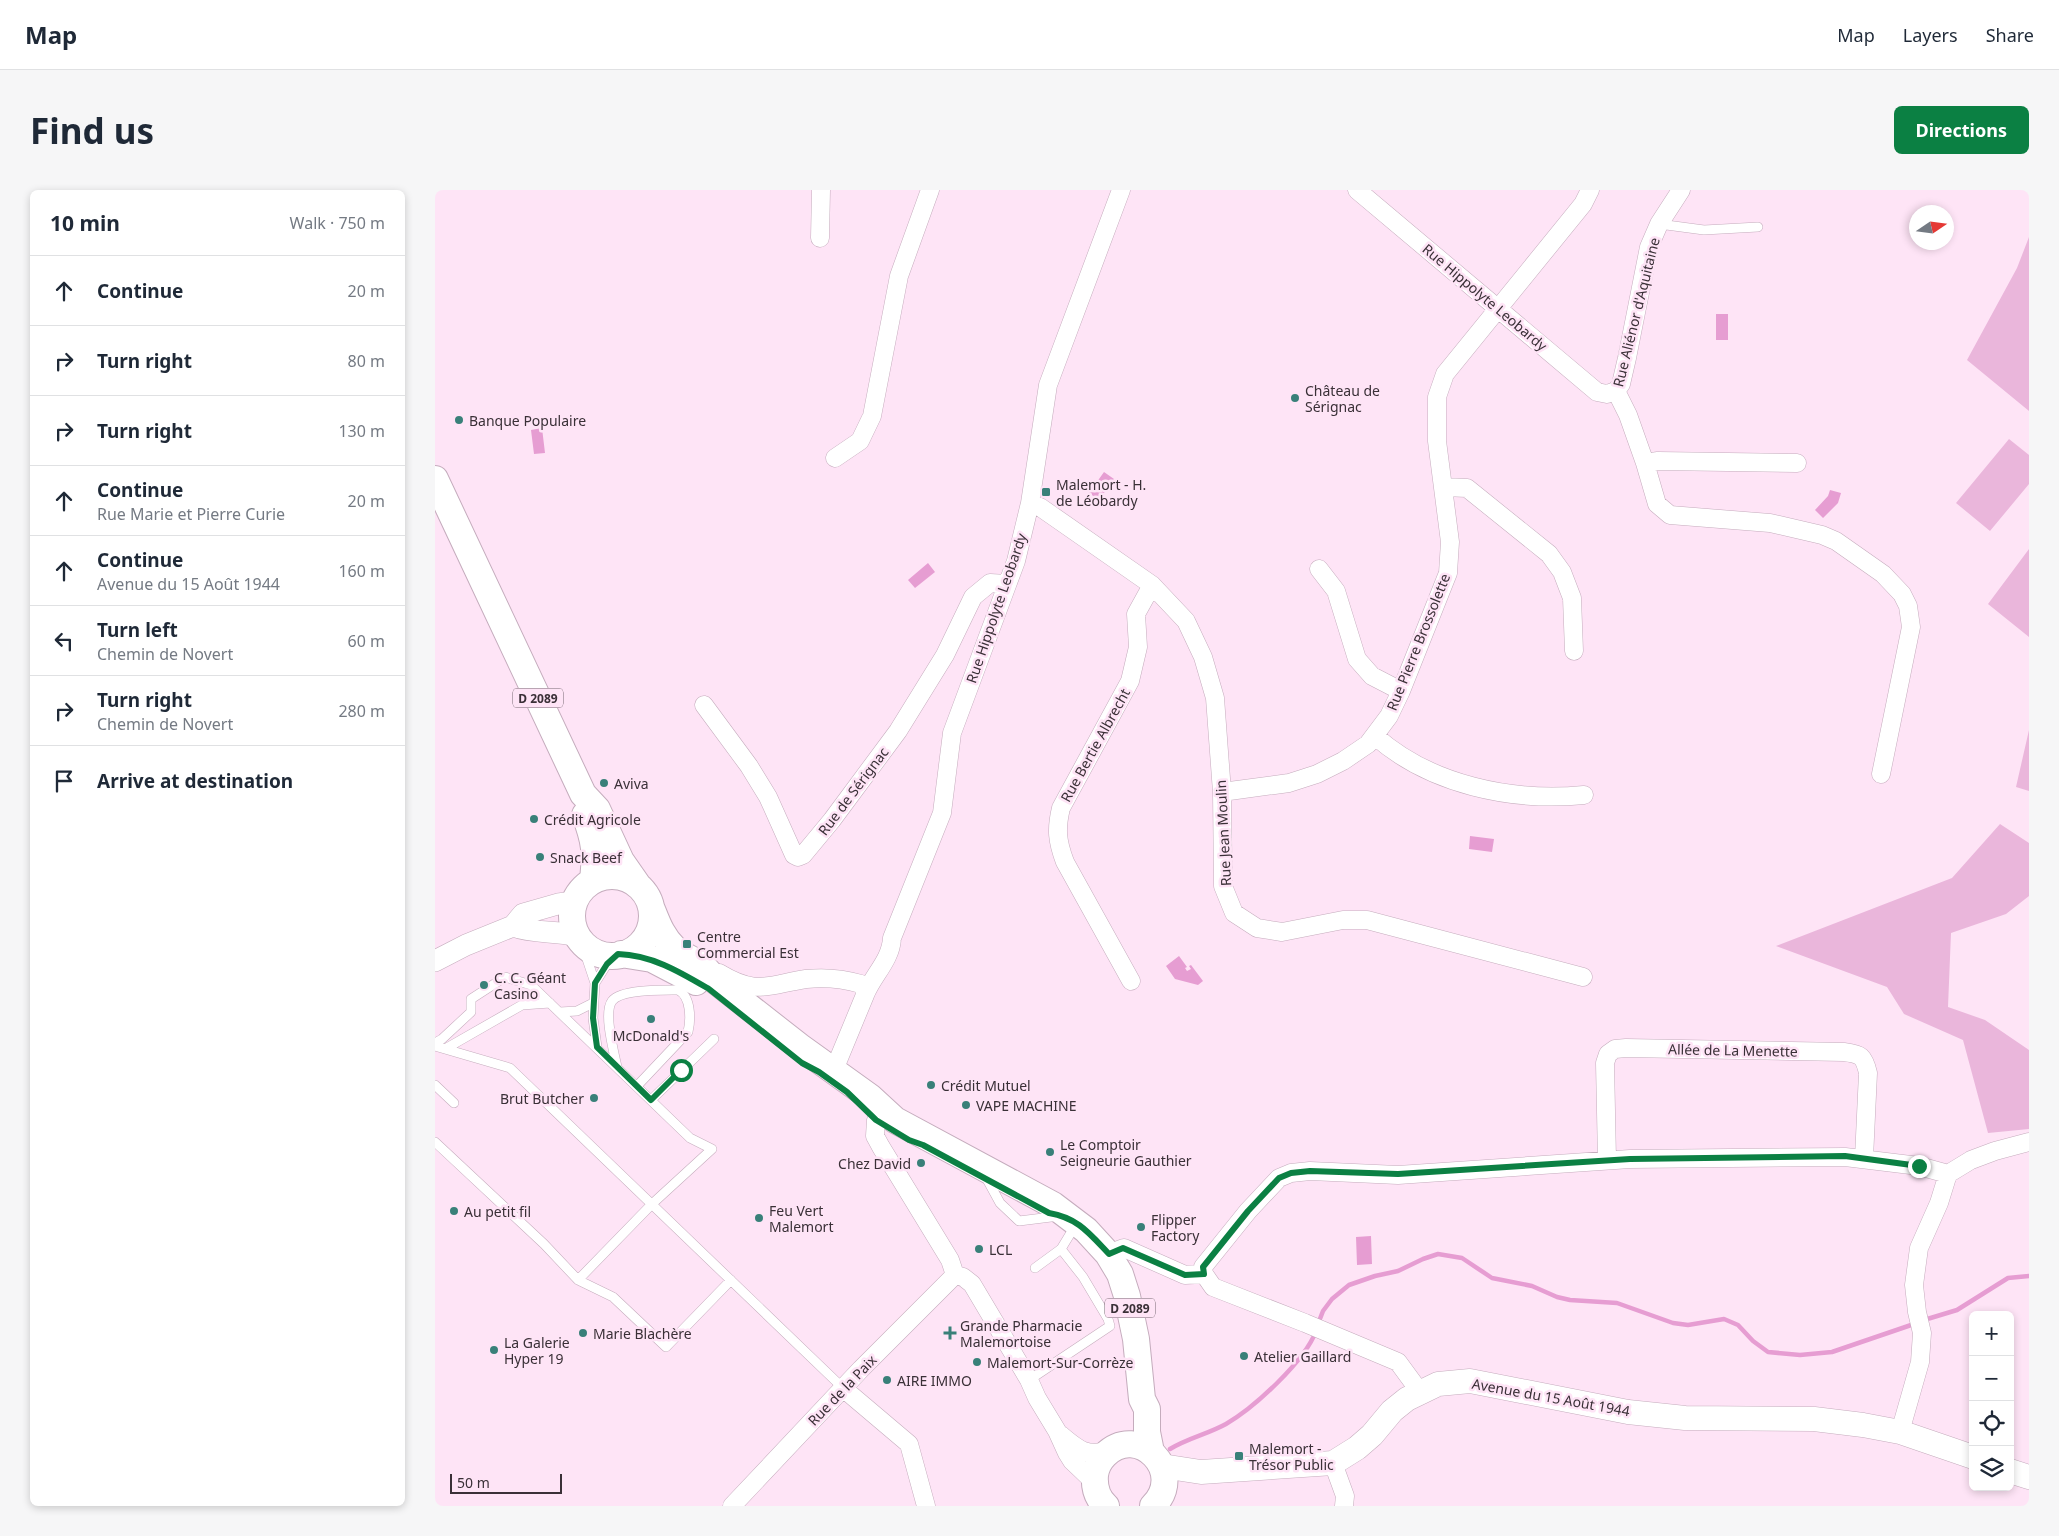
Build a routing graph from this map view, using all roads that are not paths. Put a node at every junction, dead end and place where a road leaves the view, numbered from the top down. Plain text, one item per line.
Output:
1 (821, 190) edge
2 (930, 190) edge
3 (1121, 190) edge
4 (1357, 190) edge
5 (1590, 190) edge
6 (1681, 190) edge
7 (1659, 224) junction
8 (1758, 227) dead end
9 (820, 238) dead end
10 (1499, 308) junction
11 (1616, 391) junction
12 (835, 458) dead end
13 (1645, 462) junction
14 (1797, 463) dead end
15 (435, 479) edge
16 (1444, 487) junction
17 (1030, 503) junction
18 (443, 516) edge
19 (1319, 569) dead end
20 (1007, 584) junction
21 (1152, 585) junction
22 (1574, 651) dead end
23 (1401, 691) junction
24 (704, 705) dead end
25 (1375, 736) junction
26 (1881, 774) dead end
27 (1222, 792) junction
28 (583, 794) junction
29 (1585, 795) dead end
30 (593, 880) junction
31 (637, 884) junction
32 (574, 902) junction
33 (651, 907) junction
34 (513, 926) junction
35 (893, 938) junction
36 (579, 940) junction
37 (620, 954) junction
38 (435, 961) edge
39 (709, 971) junction
40 (1583, 977) dead end
41 (843, 980) junction
42 (1131, 981) dead end
43 (595, 983) junction
44 (865, 995) junction
45 (550, 1002) junction
46 (593, 1003) junction
47 (560, 1012) junction
48 (714, 1039) dead end
49 (435, 1044) edge
50 (597, 1047) junction
51 (445, 1049) junction
52 (617, 1067) junction
53 (834, 1070) junction
54 (435, 1085) edge
55 (637, 1086) junction
56 (651, 1100) junction
57 (453, 1103) dead end
58 (887, 1123) junction
59 (435, 1142) edge
60 (2029, 1142) edge
61 (1864, 1158) junction
62 (1607, 1160) junction
63 (1948, 1174) junction
64 (652, 1204) junction
65 (1071, 1220) junction
66 (1061, 1249) junction
67 (1109, 1254) junction
68 (1035, 1268) dead end
69 (1204, 1274) junction
70 (955, 1275) junction
71 (578, 1280) junction
72 (731, 1280) junction
73 (1029, 1380) junction
74 (844, 1389) junction
75 (1420, 1392) junction
76 (1143, 1399) junction
77 (1057, 1431) junction
78 (1900, 1432) junction
79 (1114, 1449) junction
80 (1969, 1457) edge
81 (1156, 1459) junction
82 (1333, 1463) junction
83 (1201, 1472) junction
84 (2014, 1472) edge
85 (2029, 1477) edge
86 (1101, 1499) edge
87 (1157, 1500) edge
88 (732, 1506) edge
89 (927, 1506) edge
90 (1344, 1506) edge

1 - 9 street
2 - 12 street
3 - 17 street, Rue Hippolyte Leobardy
4 - 10 street, Rue Hippolyte Leobardy
5 - 10 street, Rue Pierre Brossolette
6 - 7 street, Rue Aliénor d'Aquitaine
7 - 8 lane
7 - 11 street, Rue Aliénor d'Aquitaine
10 - 11 street, Rue Hippolyte Leobardy
10 - 16 street, Rue Pierre Brossolette
11 - 13 street, Rue Aliénor d'Aquitaine
13 - 14 street
13 - 26 street, Rue Aliénor d'Aquitaine
15 - 18 main road, D 2089
16 - 22 street
16 - 23 street, Rue Pierre Brossolette
17 - 20 street, Rue Hippolyte Leobardy
17 - 21 street, Rue Jean Moulin
18 - 28 main road, D 2089
19 - 23 street
20 - 24 street, Rue de Sérignac
20 - 35 street, Rue Hippolyte Leobardy
21 - 27 street, Rue Jean Moulin
21 - 42 street, Rue Bertie Albrecht
23 - 25 street, Rue Pierre Brossolette
25 - 27 street, Rue Pierre Brossolette
25 - 29 street
27 - 40 street, Rue Jean Moulin
28 - 30 main road, D 2089
28 - 31 main road, D 2089
30 - 31 main road
30 - 32 main road
31 - 33 main road
32 - 34 street
32 - 36 main road
33 - 37 main road
33 - 39 main road, D 2089
34 - 36 street
34 - 38 street
35 - 41 street, Rue Hippolyte Leobardy
35 - 44 street, Rue Hippolyte Leobardy
36 - 37 main road
36 - 43 lane
37 - 43 lane
37 - 58 main road, D 2089
39 - 41 street, Rue Hippolyte Leobardy
39 - 53 main road, D 2089
41 - 44 street, Rue Hippolyte Leobardy
43 - 46 lane
44 - 53 street, Rue Hippolyte Leobardy
45 - 47 lane
45 - 49 lane
45 - 51 lane
46 - 47 lane
46 - 50 lane
47 - 50 lane
48 - 56 lane
49 - 51 lane
50 - 52 lane
51 - 64 lane
52 - 55 lane
52 - 55 lane
53 - 58 main road, D 2089
54 - 57 lane
55 - 56 lane
56 - 64 lane
58 - 65 main road, D 2089
58 - 65 main road, D 2089
58 - 70 street
59 - 71 lane
60 - 63 street
61 - 62 street
61 - 62 street, Allée de La Menette
61 - 63 street
62 - 69 street
63 - 78 street
64 - 71 lane
64 - 72 lane
65 - 66 lane
65 - 67 main road, D 2089
66 - 68 lane
66 - 73 lane
67 - 69 street
67 - 76 main road, D 2089
69 - 75 street
70 - 73 street
70 - 74 street, Rue de la Paix
71 - 72 lane
72 - 74 lane
73 - 77 street
74 - 88 street, Rue de la Paix
74 - 89 street
75 - 78 main road, Avenue du 15 Août 1944
75 - 82 main road, Avenue du 15 Août 1944
76 - 79 main road, D 2089
76 - 81 main road, D 2089
77 - 79 street
77 - 86 street
78 - 80 main road, Avenue du 15 Août 1944
79 - 81 main road
79 - 86 main road
81 - 83 main road
81 - 87 main road
82 - 83 main road
82 - 90 street
83 - 87 main road
84 - 85 main road

